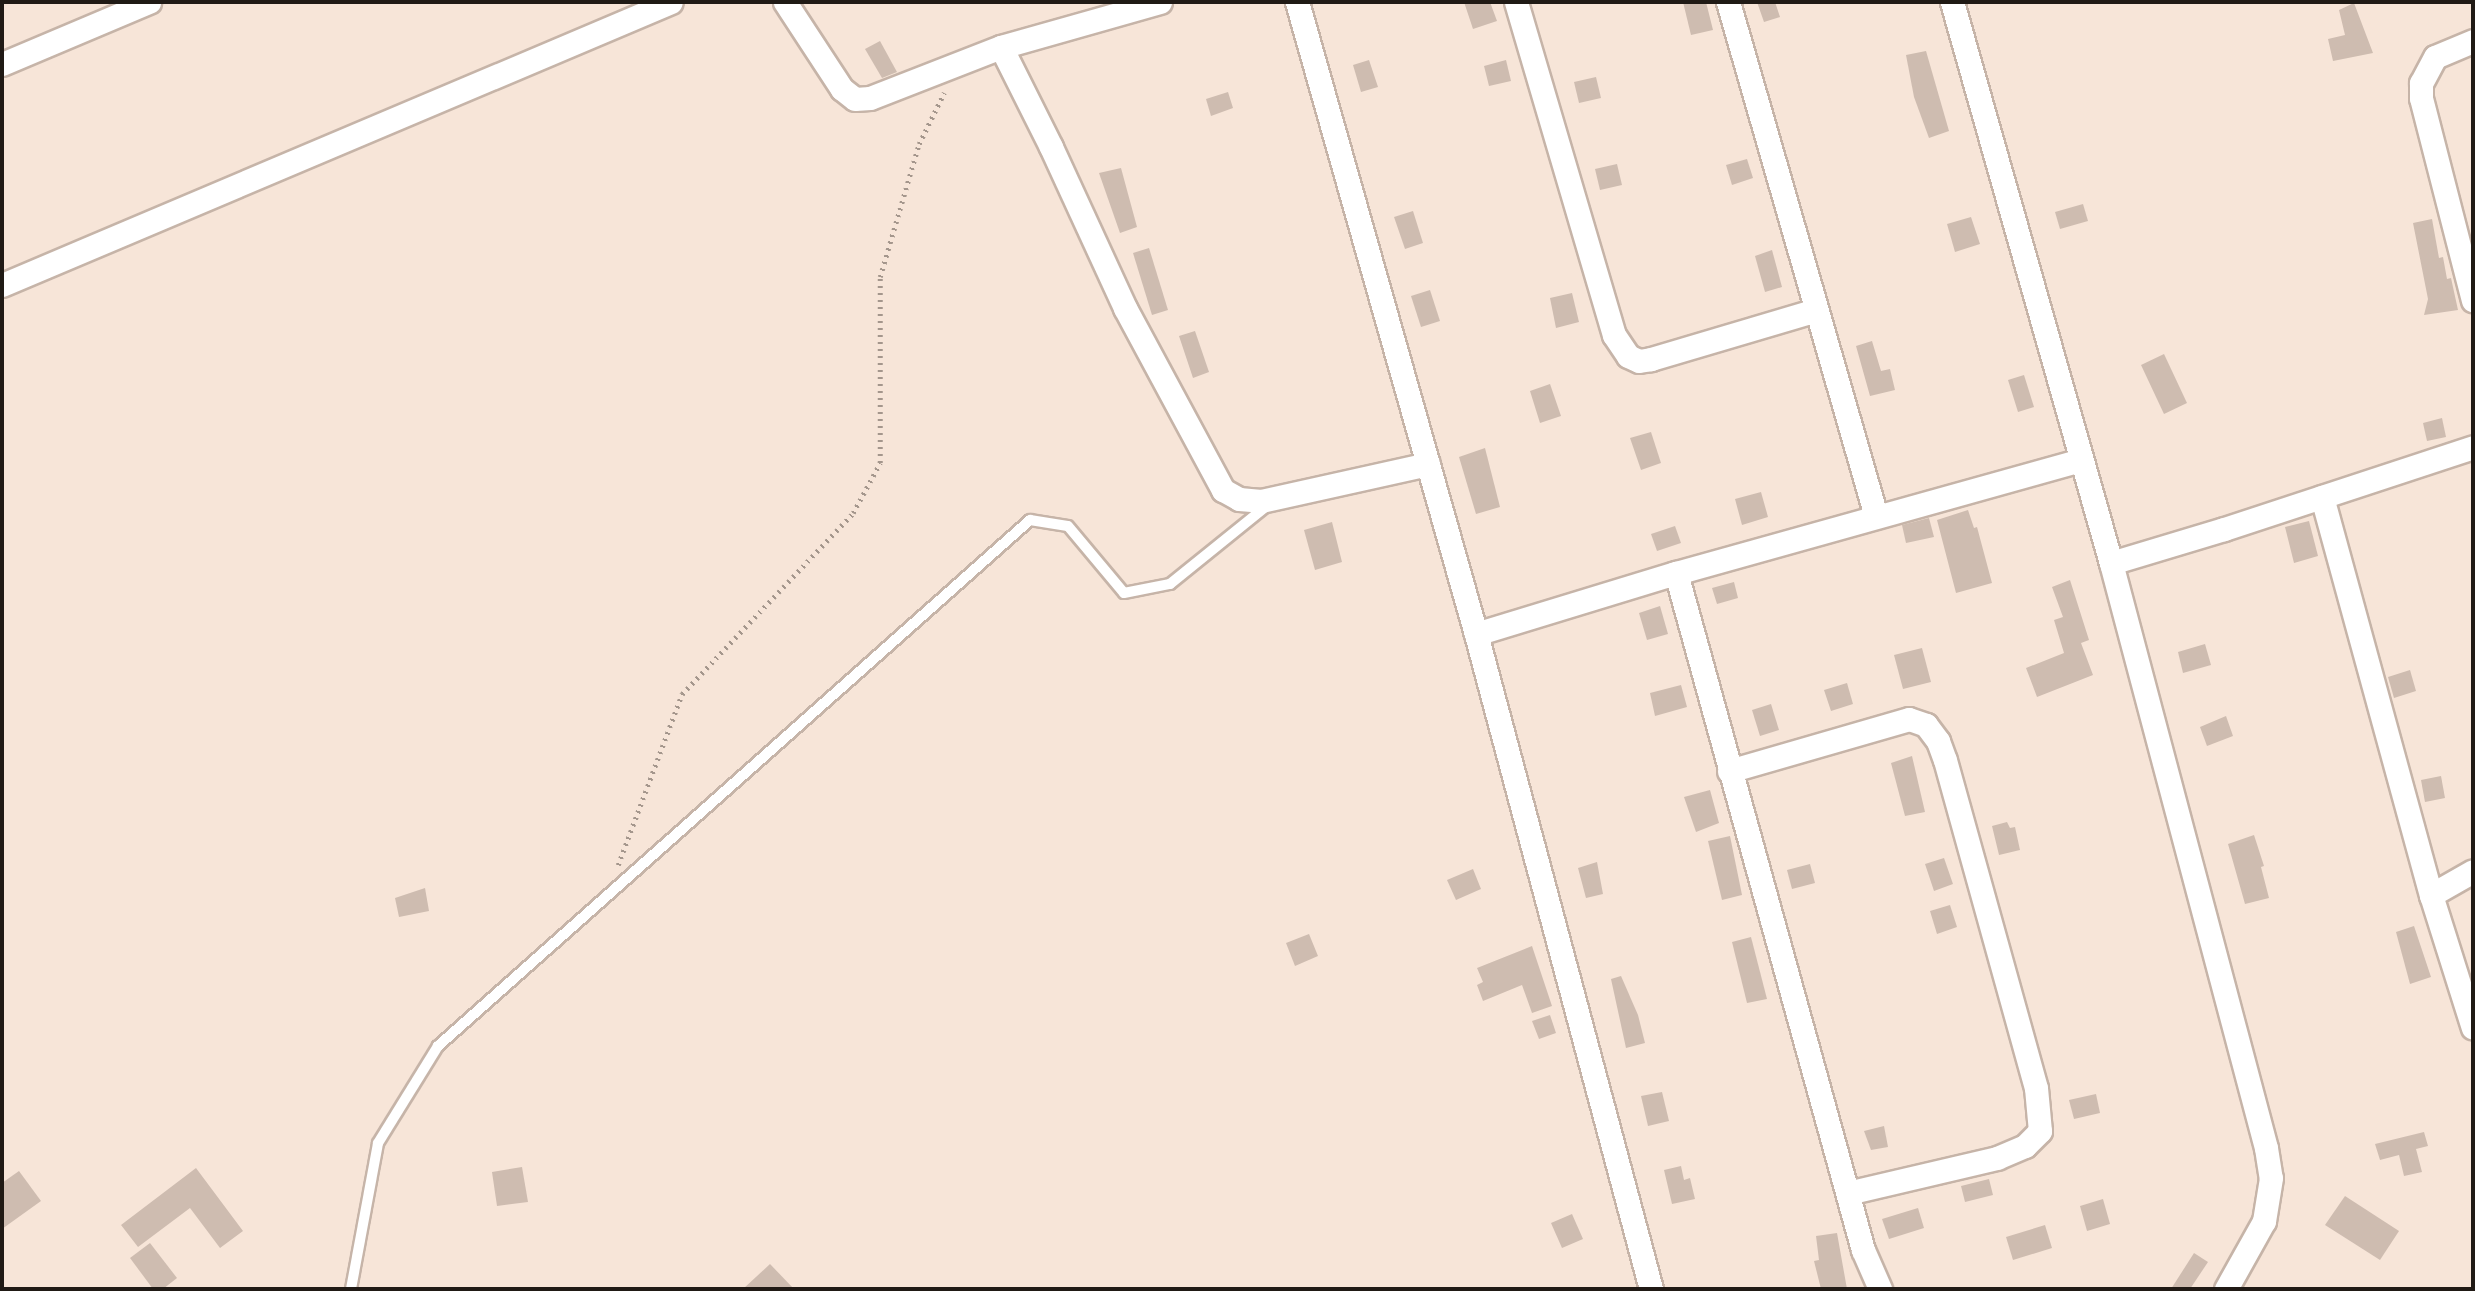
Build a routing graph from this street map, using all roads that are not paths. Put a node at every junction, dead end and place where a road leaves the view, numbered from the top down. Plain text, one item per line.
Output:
1 (149, 2) edge
2 (671, 2) edge
3 (785, 2) edge
4 (1160, 2) edge
5 (1297, 2) edge
6 (1516, 2) edge
7 (1728, 2) edge
8 (1952, 2) edge
9 (2473, 41) edge
10 (1000, 47) junction
11 (2, 64) edge
12 (2, 285) edge
13 (2473, 300) edge
14 (1815, 310) junction
15 (2473, 446) edge
16 (2081, 460) junction
17 (1428, 464) junction
18 (2322, 498) junction
19 (1276, 499) junction
20 (1876, 516) junction
21 (2111, 563) junction
22 (1676, 573) junction
23 (1476, 634) junction
24 (1729, 771) junction
25 (2473, 871) edge
26 (2431, 895) junction
27 (2473, 1028) edge
28 (1848, 1193) junction
29 (351, 1289) edge
30 (1651, 1289) edge
31 (1880, 1289) edge
32 (2226, 1289) edge

1 - 11 street
2 - 12 street
3 - 10 street
4 - 10 street
5 - 17 street
6 - 14 street
7 - 14 street
8 - 16 street
9 - 13 street
10 - 19 street
14 - 20 street
15 - 18 street
16 - 20 street
16 - 21 street
17 - 19 street
17 - 23 street
18 - 21 street
18 - 26 street
19 - 29 lane
20 - 22 street
21 - 32 street
22 - 23 street
22 - 24 street
23 - 30 street
24 - 28 street
24 - 28 street
25 - 26 street
26 - 27 street
28 - 31 street

